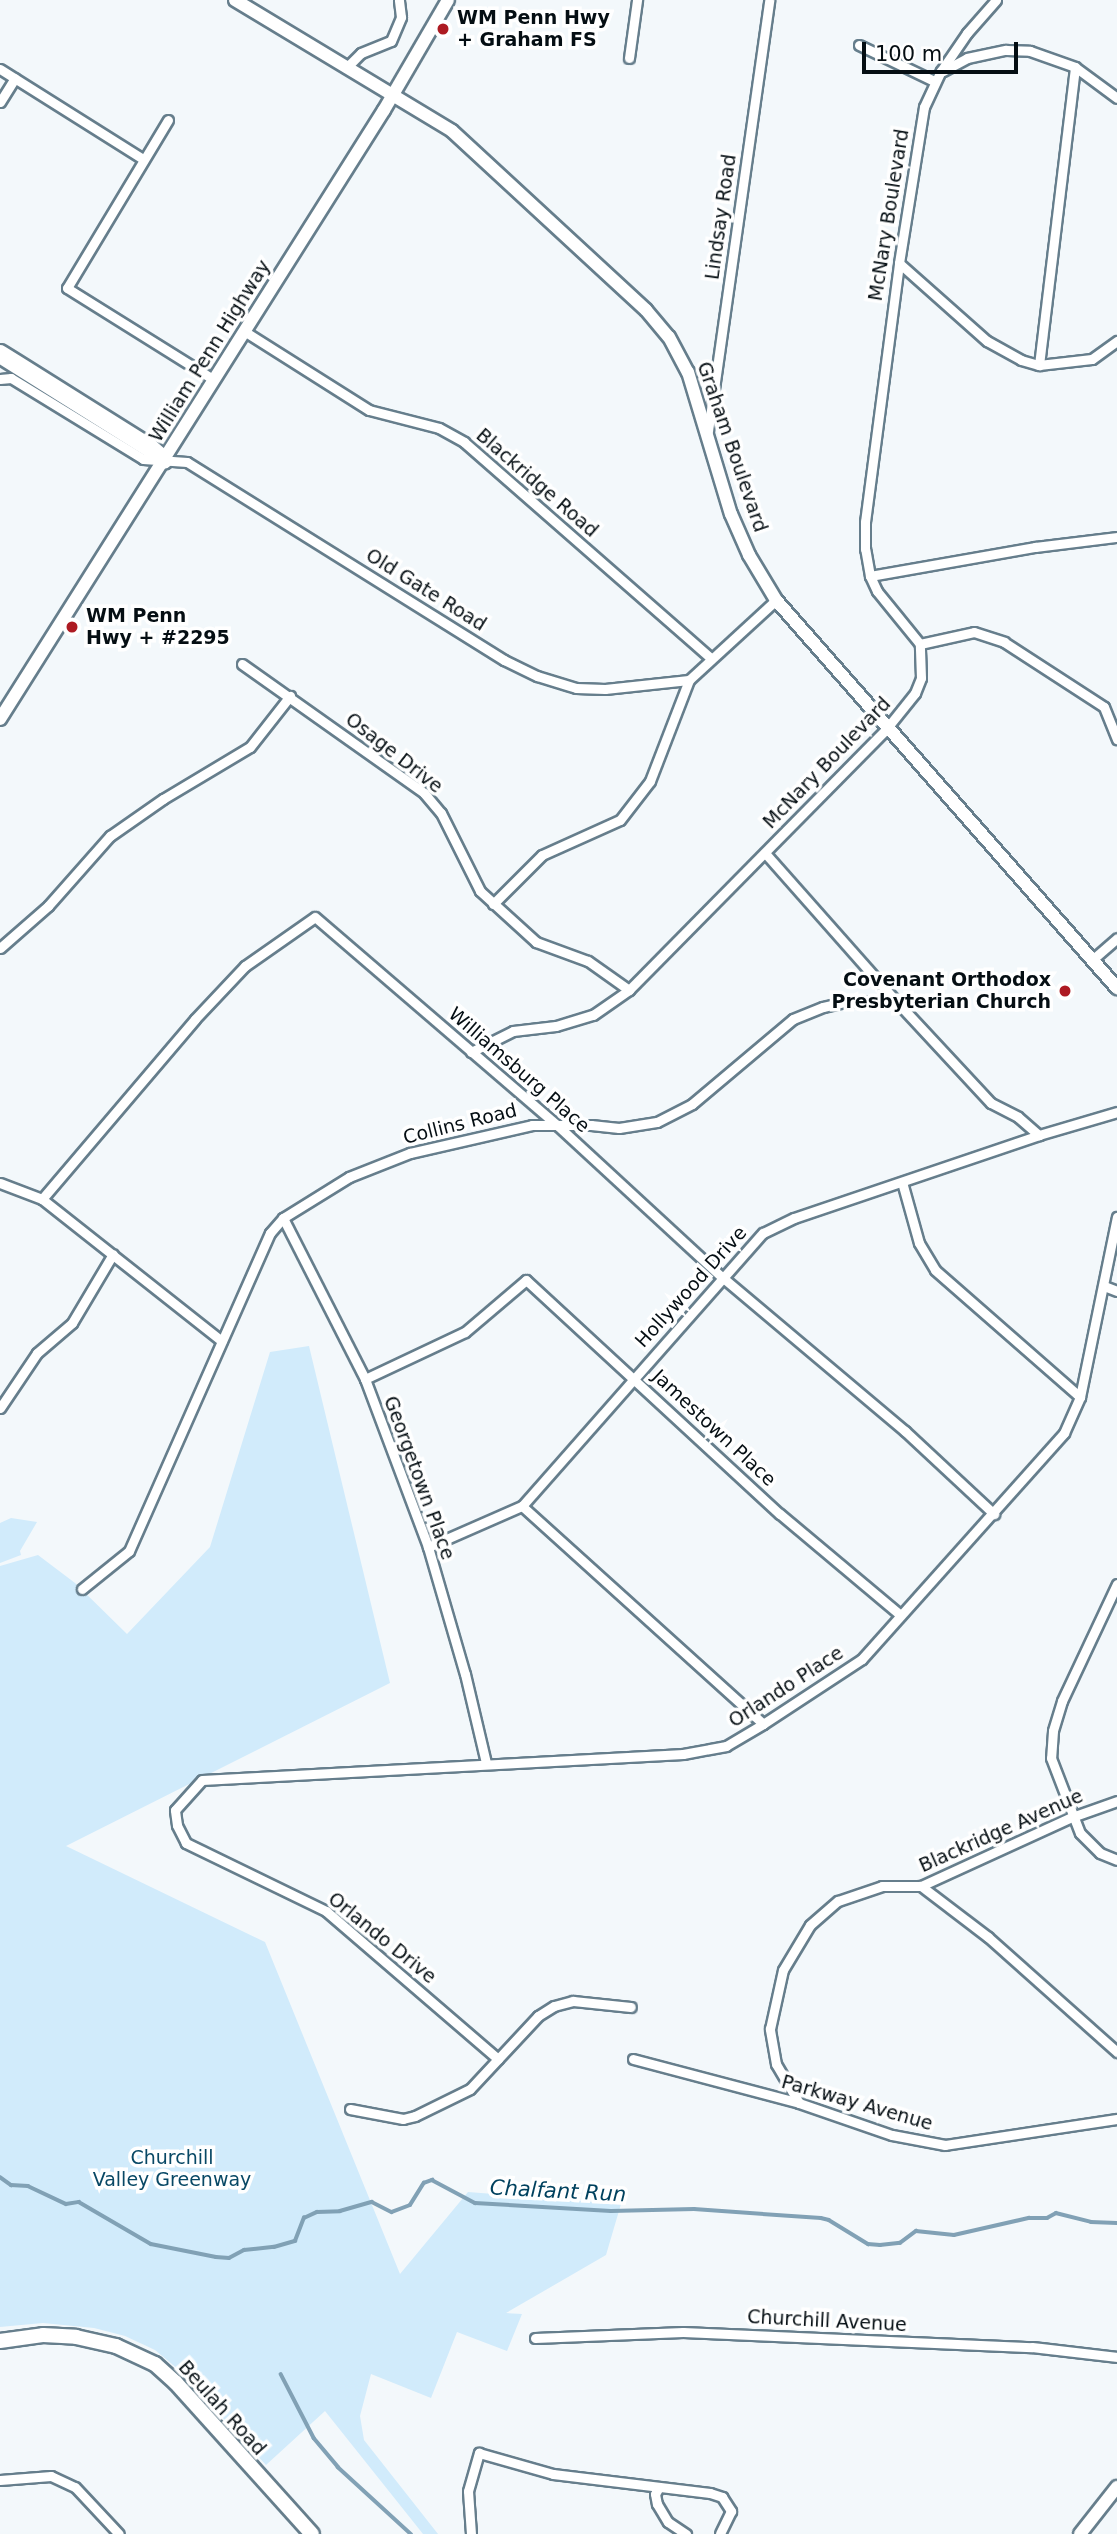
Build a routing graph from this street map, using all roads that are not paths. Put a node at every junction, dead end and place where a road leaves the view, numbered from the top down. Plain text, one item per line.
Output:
1 (235, 0) edge
2 (399, 0) edge
3 (448, 0) edge
4 (637, 0) edge
5 (769, 0) edge
6 (996, 0) edge
7 (859, 45) dead end
8 (629, 58) dead end
9 (1075, 66) junction
10 (346, 68) junction
11 (0, 69) edge
12 (941, 71) junction
13 (15, 78) junction
14 (934, 81) junction
15 (392, 95) junction
16 (1117, 98) edge
17 (0, 102) edge
18 (168, 120) dead end
19 (144, 159) junction
20 (899, 263) junction
21 (244, 331) junction
22 (1117, 341) edge
23 (0, 354) edge
24 (1039, 365) junction
25 (0, 379) edge
26 (214, 380) junction
27 (706, 438) junction
28 (164, 460) junction
29 (1117, 537) edge
30 (870, 576) junction
31 (776, 600) junction
32 (920, 644) junction
33 (711, 658) junction
34 (242, 664) dead end
35 (689, 680) junction
36 (290, 696) junction
37 (0, 719) edge
38 (887, 728) junction
39 (1117, 739) edge
40 (765, 853) junction
41 (493, 904) junction
42 (1117, 938) edge
43 (0, 948) edge
44 (1092, 960) junction
45 (1117, 989) edge
46 (629, 990) junction
47 (897, 1002) junction
48 (471, 1052) junction
49 (1117, 1112) edge
50 (557, 1125) junction
51 (1038, 1135) junction
52 (902, 1182) junction
53 (0, 1183) edge
54 (41, 1199) junction
55 (1117, 1217) edge
56 (283, 1218) junction
57 (113, 1254) junction
58 (722, 1277) junction
59 (1104, 1286) junction
60 (1117, 1291) edge
61 (222, 1341) junction
62 (634, 1377) junction
63 (365, 1379) junction
64 (1080, 1397) junction
65 (0, 1408) edge
66 (522, 1506) junction
67 (994, 1514) junction
68 (428, 1547) junction
69 (1117, 1584) edge
70 (82, 1589) dead end
71 (899, 1614) junction
72 (763, 1724) junction
73 (486, 1763) junction
74 (1117, 1801) edge
75 (175, 1810) joint
76 (1072, 1817) junction
77 (1117, 1860) edge
78 (921, 1886) junction
79 (631, 2007) dead end
80 (1117, 2052) edge
81 (498, 2059) junction
82 (633, 2059) dead end
83 (799, 2103) junction
84 (350, 2109) dead end
85 (1117, 2119) edge
86 (534, 2338) dead end
87 (0, 2341) edge
88 (1117, 2357) edge
89 (0, 2480) edge
90 (659, 2487) junction
91 (1117, 2487) edge
92 (120, 2534) edge
93 (312, 2534) edge
94 (471, 2534) edge
95 (687, 2534) edge
96 (720, 2534) edge
97 (1080, 2534) edge

1 - 10 street, Graham Boulevard
2 - 10 street
3 - 15 street, William Penn Highway
4 - 8 street
5 - 27 street, Lindsay Road
6 - 12 street, McNary Boulevard
7 - 14 street
9 - 12 street
9 - 16 street
9 - 24 street
10 - 15 street, Graham Boulevard
11 - 13 street
12 - 14 street, McNary Boulevard
13 - 17 street
13 - 19 street
14 - 20 street, McNary Boulevard
15 - 21 street, William Penn Highway
15 - 27 street, Graham Boulevard
18 - 19 street
19 - 26 street
20 - 24 street
20 - 30 street, McNary Boulevard
21 - 26 street, William Penn Highway
21 - 33 street, Blackridge Road
22 - 24 street
23 - 28 highway
25 - 28 street, Old Gate Road
26 - 28 street, William Penn Highway
27 - 31 street, Graham Boulevard
28 - 35 street, Old Gate Road
28 - 37 street, William Penn Highway
29 - 30 street
30 - 32 street, McNary Boulevard
31 - 33 street
31 - 38 street, Graham Boulevard
32 - 38 street, McNary Boulevard
32 - 39 street
33 - 35 street
34 - 36 street, Osage Drive
35 - 41 street
36 - 41 street, Osage Drive
36 - 43 street
38 - 40 street, McNary Boulevard
38 - 44 street, Graham Boulevard
40 - 46 street, McNary Boulevard
40 - 47 street
41 - 46 street, Osage Drive
42 - 44 street
44 - 45 street, Graham Boulevard
46 - 48 street, McNary Boulevard
47 - 50 street, Collins Road
47 - 51 street
48 - 50 street, Williamsburg Place
48 - 54 street, Williamsburg Place
49 - 51 street, Hollywood Drive
50 - 56 street, Collins Road
50 - 58 street, Williamsburg Place
51 - 52 street, Hollywood Drive
52 - 58 street, Hollywood Drive
52 - 64 street
53 - 54 street
54 - 57 street
55 - 59 street, Orlando Place
56 - 61 street, Collins Road
56 - 63 street, Georgetown Place
57 - 61 street
57 - 65 street
58 - 62 street, Hollywood Drive
58 - 67 street, Williamsburg Place
59 - 60 street
59 - 64 street, Orlando Place
61 - 70 street, Collins Road
62 - 63 street, Jamestown Place
62 - 66 street, Hollywood Drive
62 - 71 street, Jamestown Place
63 - 68 street, Georgetown Place
64 - 67 street, Orlando Place
66 - 68 street, Hollywood Drive
66 - 72 street
67 - 71 street, Orlando Place
68 - 73 street, Georgetown Place
69 - 76 street
71 - 72 street, Orlando Place
72 - 73 street, Orlando Place
73 - 75 street, Orlando Place
74 - 76 street, Blackridge Avenue
75 - 81 street, Orlando Drive
76 - 77 street
76 - 78 street, Blackridge Avenue
78 - 80 street
78 - 83 street, Blackridge Avenue
79 - 81 street
81 - 84 street
82 - 83 street, Parkway Avenue
83 - 85 street, Parkway Avenue
86 - 88 street, Churchill Avenue
87 - 93 main road, Beulah Road
89 - 92 street
90 - 94 street
90 - 95 street
90 - 96 street
91 - 97 street

